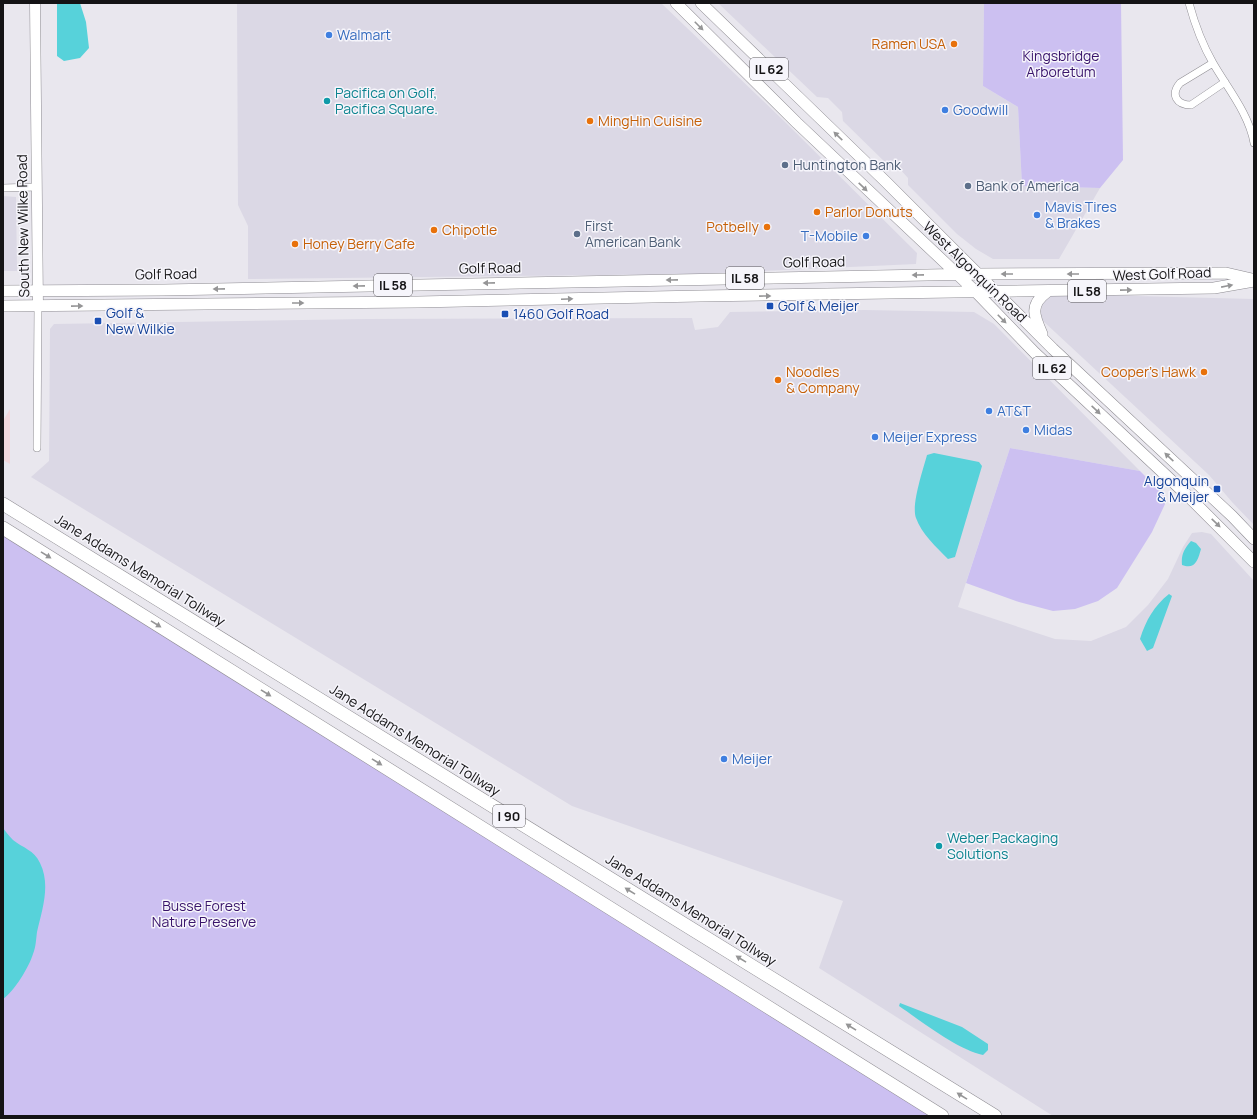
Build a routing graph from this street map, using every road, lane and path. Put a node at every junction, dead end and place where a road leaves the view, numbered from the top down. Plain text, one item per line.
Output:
1 (35, 3) edge
2 (676, 3) edge
3 (701, 3) edge
4 (1190, 3) edge
5 (1213, 63) junction
6 (1225, 82) junction
7 (1254, 143) edge
8 (36, 187) junction
9 (3, 188) edge
10 (957, 274) junction
11 (978, 274) junction
12 (1254, 280) edge
13 (38, 290) junction
14 (3, 291) edge
15 (975, 292) junction
16 (996, 292) junction
17 (1047, 292) junction
18 (3, 306) edge
19 (38, 306) junction
20 (1046, 342) junction
21 (37, 448) dead end
22 (3, 504) edge
23 (3, 528) edge
24 (1254, 539) edge
25 (1254, 562) edge
26 (942, 1116) edge
27 (995, 1116) edge

1 - 8 main road, South New Wilke Road
2 -> 10 main road, West Algonquin Road / IL 62
11 -> 3 main road, West Algonquin Road / IL 62
4 - 5 street
5 - 6 street
5 - 6 street
6 - 7 street
8 - 9 street
8 - 13 main road, South New Wilke Road
10 - 11 main road, Golf Road / IL 58
10 -> 13 main road, Golf Road / IL 58
10 - 15 main road, West Algonquin Road / IL 62
12 -> 11 main road, West Golf Road / IL 58
11 - 16 main road, West Algonquin Road / IL 62
17 -> 12 main road, West Golf Road / IL 58
13 - 14 main road, Golf Road / IL 58
13 - 19 main road, South New Wilke Road
15 - 16 main road, West Golf Road / IL 58
19 -> 15 main road, IL 58
15 -> 25 main road, West Algonquin Road / IL 62
16 - 17 main road, West Golf Road / IL 58
16 - 20 main road, West Algonquin Road / IL 62
17 - 20 main road
18 - 19 main road, IL 58
19 - 21 street, South New Wilke Road
24 -> 20 main road, West Algonquin Road / IL 62
27 -> 22 highway, Jane Addams Memorial Tollway / I 90
23 -> 26 highway, I 90

